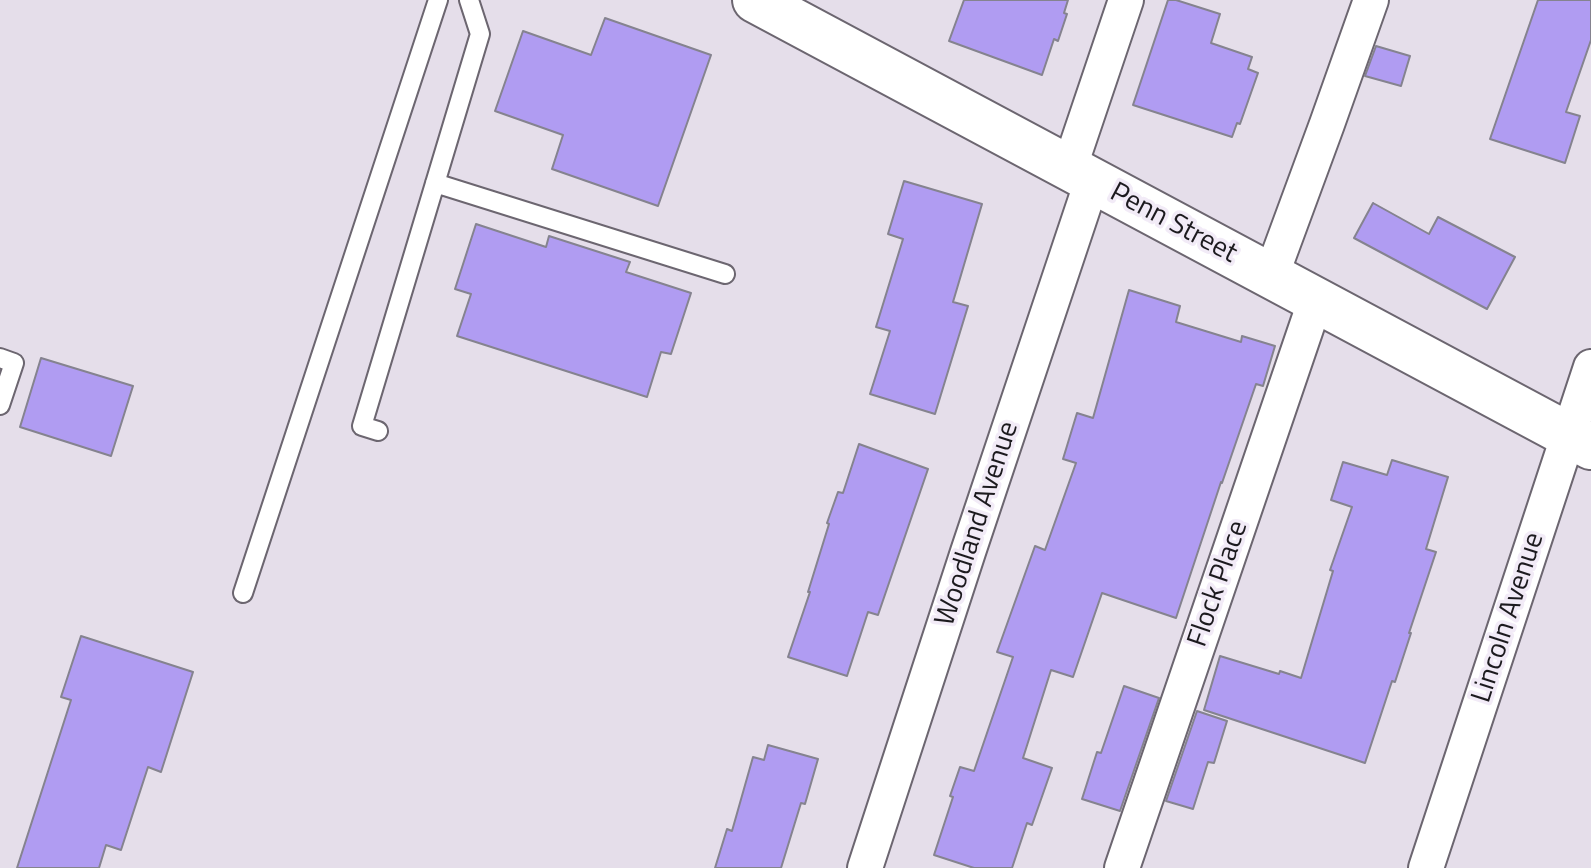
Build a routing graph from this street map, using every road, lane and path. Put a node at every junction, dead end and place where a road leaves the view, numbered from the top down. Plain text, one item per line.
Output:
1 (438, 0) edge
2 (469, 0) edge
3 (755, 0) edge
4 (1126, 0) edge
5 (1371, 0) edge
6 (1081, 175) junction
7 (435, 183) junction
8 (725, 274) dead end
9 (1271, 276) junction
10 (1316, 299) junction
11 (0, 358) edge
12 (1591, 367) edge
13 (0, 405) edge
14 (378, 431) dead end
15 (1580, 441) edge
16 (243, 593) dead end
17 (865, 868) edge
18 (1122, 868) edge
19 (1426, 868) edge

1 - 16 lane
2 - 7 lane
3 - 6 street, Penn Street
4 - 6 street, Woodland Avenue
5 - 9 street
6 - 9 street, Penn Street
6 - 17 street, Woodland Avenue
7 - 8 lane
7 - 14 lane
9 - 10 street, Penn Street
10 - 15 street, Penn Street
10 - 18 street, Flock Place
11 - 13 lane
12 - 15 street, Lincoln Avenue
15 - 19 street, Lincoln Avenue

